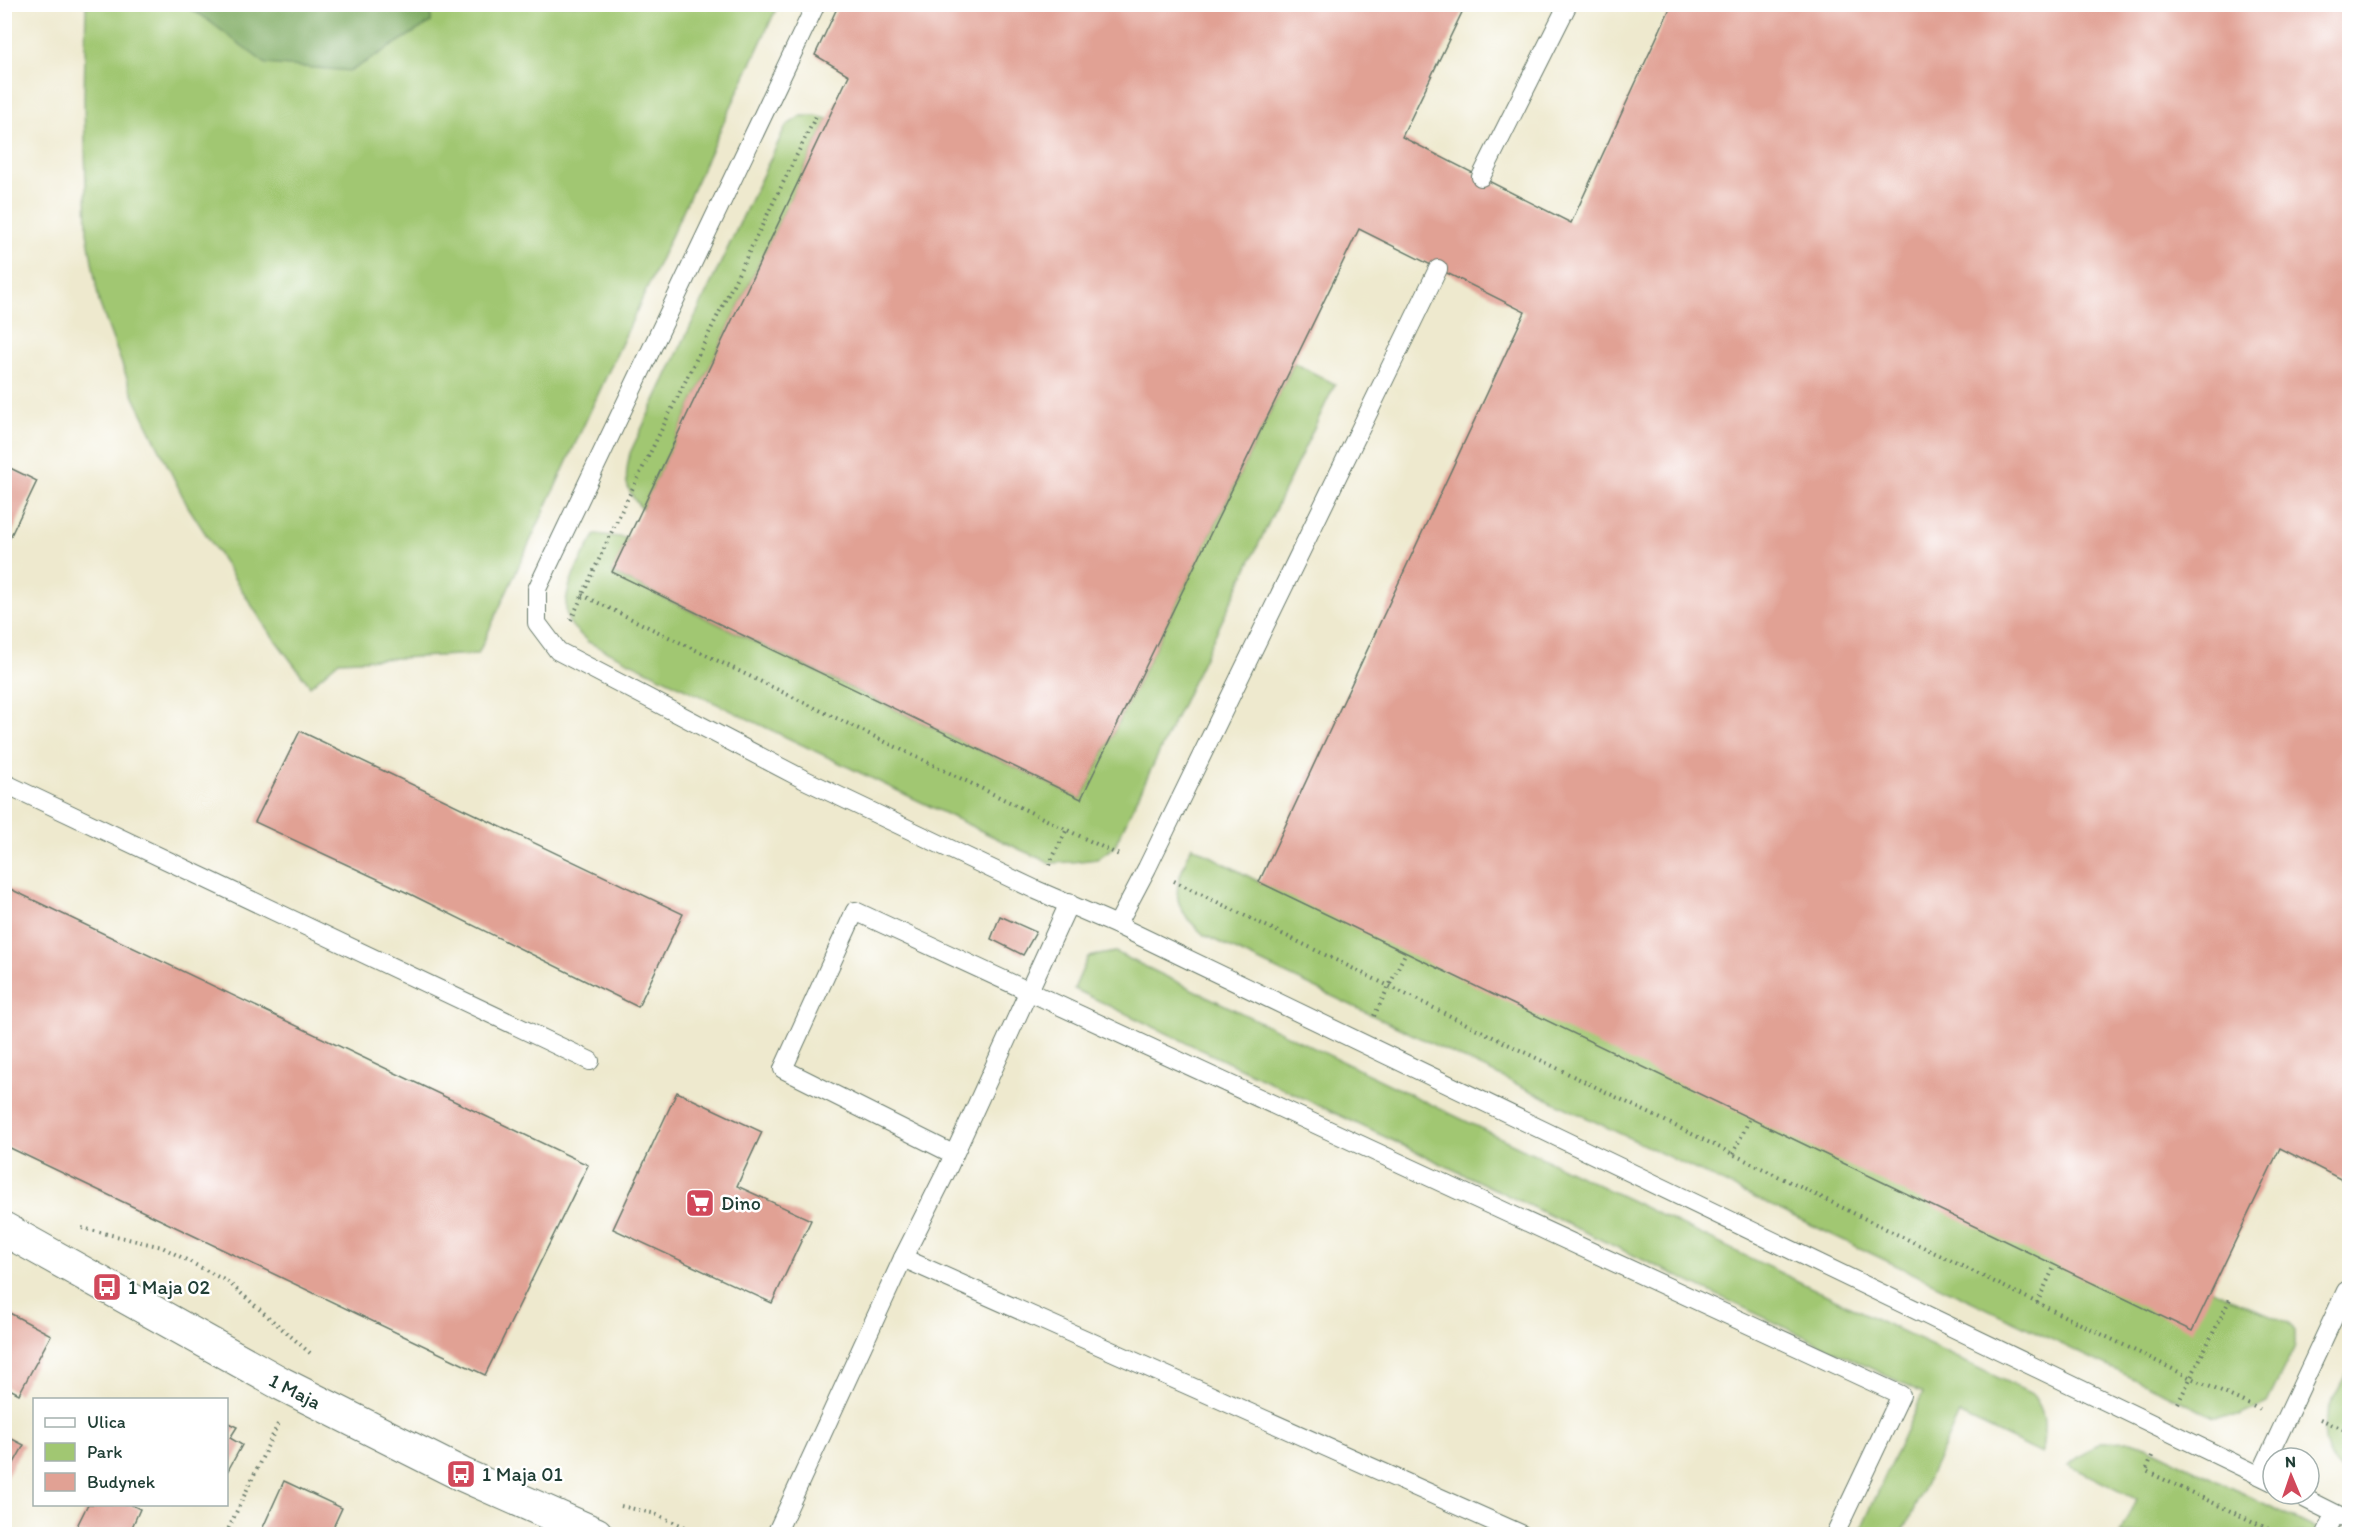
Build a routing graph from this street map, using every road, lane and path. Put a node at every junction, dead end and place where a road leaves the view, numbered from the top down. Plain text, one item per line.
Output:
1 (816, 4) edge
2 (1568, 4) edge
3 (816, 116) dead end
4 (1481, 177) dead end
5 (1438, 268) dead end
6 (582, 595) junction
7 (558, 651) junction
8 (4, 783) edge
9 (1147, 868) junction
10 (1069, 903) junction
11 (1117, 925) junction
12 (1406, 952) dead end
13 (1389, 987) junction
14 (1028, 991) junction
15 (1360, 1042) junction
16 (590, 1061) dead end
17 (1750, 1118) dead end
18 (953, 1154) junction
19 (1733, 1154) junction
20 (79, 1227) dead end
21 (4, 1229) edge
22 (903, 1258) junction
23 (2055, 1265) dead end
24 (2349, 1289) edge
25 (2037, 1303) junction
26 (317, 1360) dead end
27 (2289, 1413) junction
28 (279, 1422) dead end
29 (2349, 1432) edge
30 (2278, 1446) edge
31 (2261, 1476) edge
32 (618, 1506) dead end
33 (2319, 1506) edge
34 (2342, 1518) edge
35 (680, 1525) junction
36 (226, 1534) edge
37 (596, 1534) edge
38 (675, 1534) edge
39 (702, 1534) edge
40 (776, 1534) edge
41 (1521, 1534) edge
42 (1835, 1534) edge
43 (2326, 1534) edge

1 - 7 lane
2 - 4 lane
3 - 6 path
5 - 9 lane
6 - 7 path
6 - 9 path
7 - 10 lane
8 - 16 lane
9 - 11 lane
9 - 13 path
10 - 11 lane
10 - 14 lane
11 - 15 lane
12 - 13 path
13 - 15 path
13 - 19 path
14 - 18 lane
14 - 18 lane
14 - 42 lane
15 - 31 lane
17 - 19 path
18 - 22 lane
19 - 25 path
20 - 26 path
21 - 37 street, 1 Maja
22 - 40 lane
22 - 41 lane
23 - 25 path
24 - 27 lane
25 - 27 path
27 - 29 path
27 - 30 lane
28 - 36 path
32 - 35 path
33 - 34 lane
34 - 43 lane
35 - 38 path
35 - 39 path

